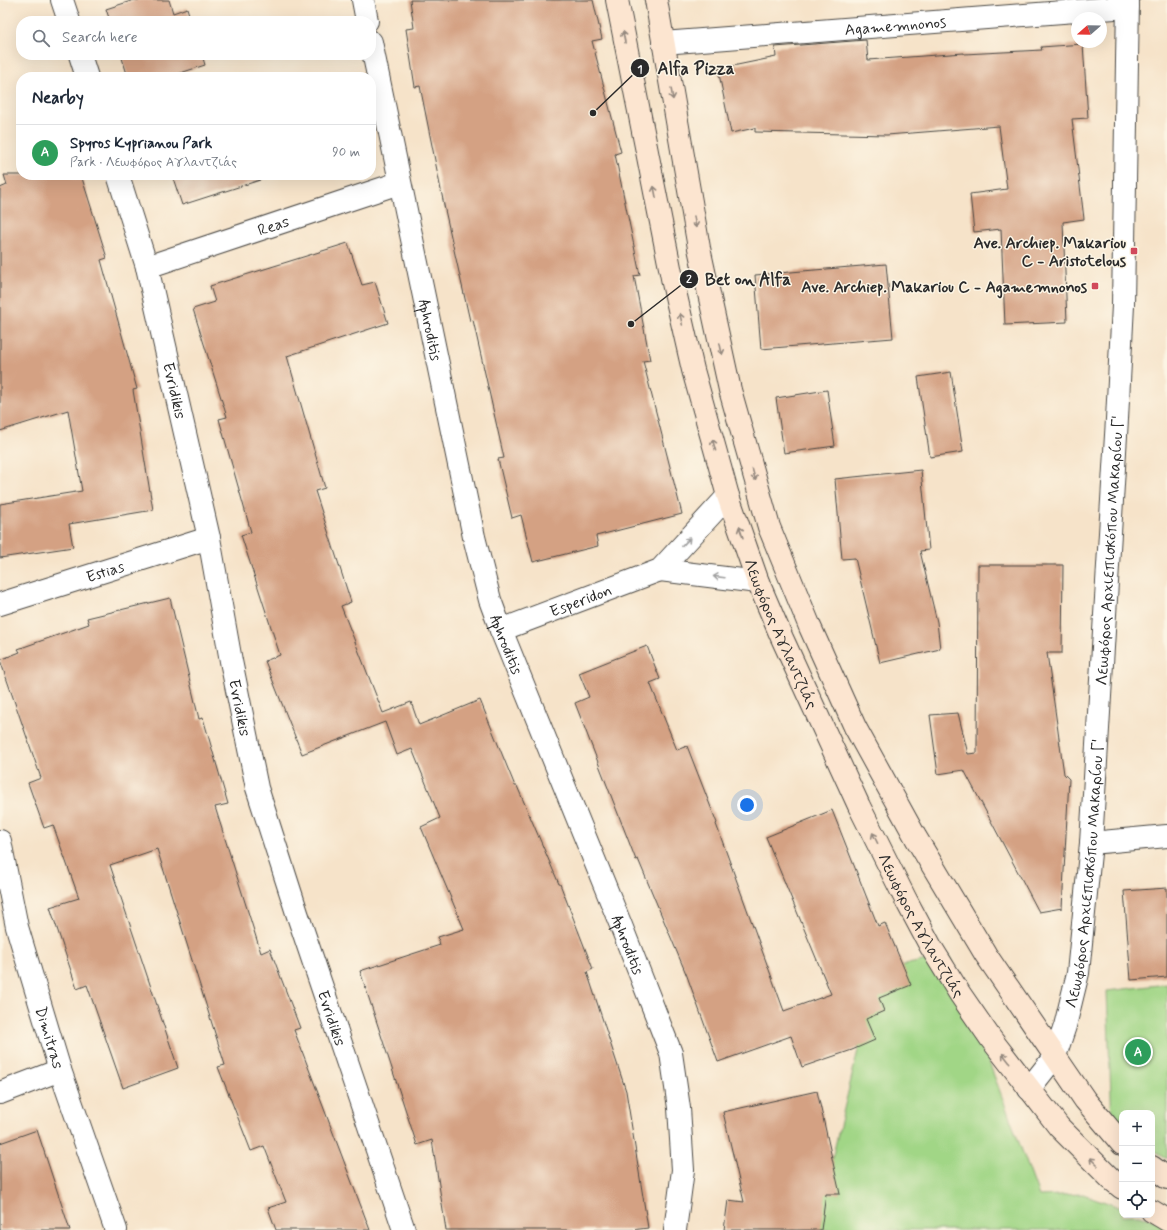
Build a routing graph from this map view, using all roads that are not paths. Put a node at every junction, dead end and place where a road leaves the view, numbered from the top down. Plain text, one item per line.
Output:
1 (62, 0) edge
2 (363, 0) edge
3 (617, 0) edge
4 (656, 0) edge
5 (1128, 4) edge
6 (67, 16) edge
7 (366, 16) edge
8 (663, 43) junction
9 (82, 60) edge
10 (375, 60) edge
11 (85, 72) edge
12 (120, 180) edge
13 (399, 183) junction
14 (147, 266) junction
15 (728, 496) junction
16 (209, 538) junction
17 (660, 570) junction
18 (758, 582) junction
19 (0, 604) edge
20 (500, 630) junction
21 (1167, 836) edge
22 (0, 841) edge
23 (1091, 843) junction
24 (1055, 1056) junction
25 (60, 1070) junction
26 (1030, 1089) junction
27 (0, 1093) edge
28 (1119, 1140) edge
29 (1155, 1169) edge
30 (1167, 1178) edge
31 (1119, 1186) edge
32 (1155, 1213) edge
33 (1167, 1220) edge
34 (116, 1230) edge
35 (404, 1230) edge
36 (675, 1230) edge

1 - 6 street
2 - 7 street
15 -> 3 main road, Λεωφόρος Αγλαντζιάς
4 - 8 main road, Λεωφόρος Αγλαντζιάς
5 - 8 street, Agamemnonos
5 - 23 street, Λεωφόρος Αρχιεπισκόπου Μακαρίου Γ'
8 -> 24 main road, Λεωφόρος Αγλαντζιάς
9 - 11 street
10 - 13 street, Aphroditis
12 - 14 street, Evridikis
13 - 14 street, Reas
13 - 20 street, Aphroditis
14 - 16 street, Evridikis
17 -> 15 street, Esperidon
18 -> 15 main road, Λεωφόρος Αγλαντζιάς
16 - 19 street, Estias
16 - 35 street, Evridikis
18 -> 17 street, Esperidon
17 - 20 street, Esperidon
26 -> 18 main road, Λεωφόρος Αγλαντζιάς
20 - 36 street, Aphroditis
21 - 23 street
22 - 25 street, Dimitras
23 - 24 street, Λεωφόρος Αρχιεπισκόπου Μακαρίου Γ'
24 - 26 street, Λεωφόρος Αρχιεπισκόπου Μακαρίου Γ'
24 - 28 main road, Λεωφόρος Αγλαντζιάς
25 - 27 street
25 - 34 street, Dimitras
31 -> 26 main road, Λεωφόρος Αγλαντζιάς
29 - 30 main road
32 - 33 main road

